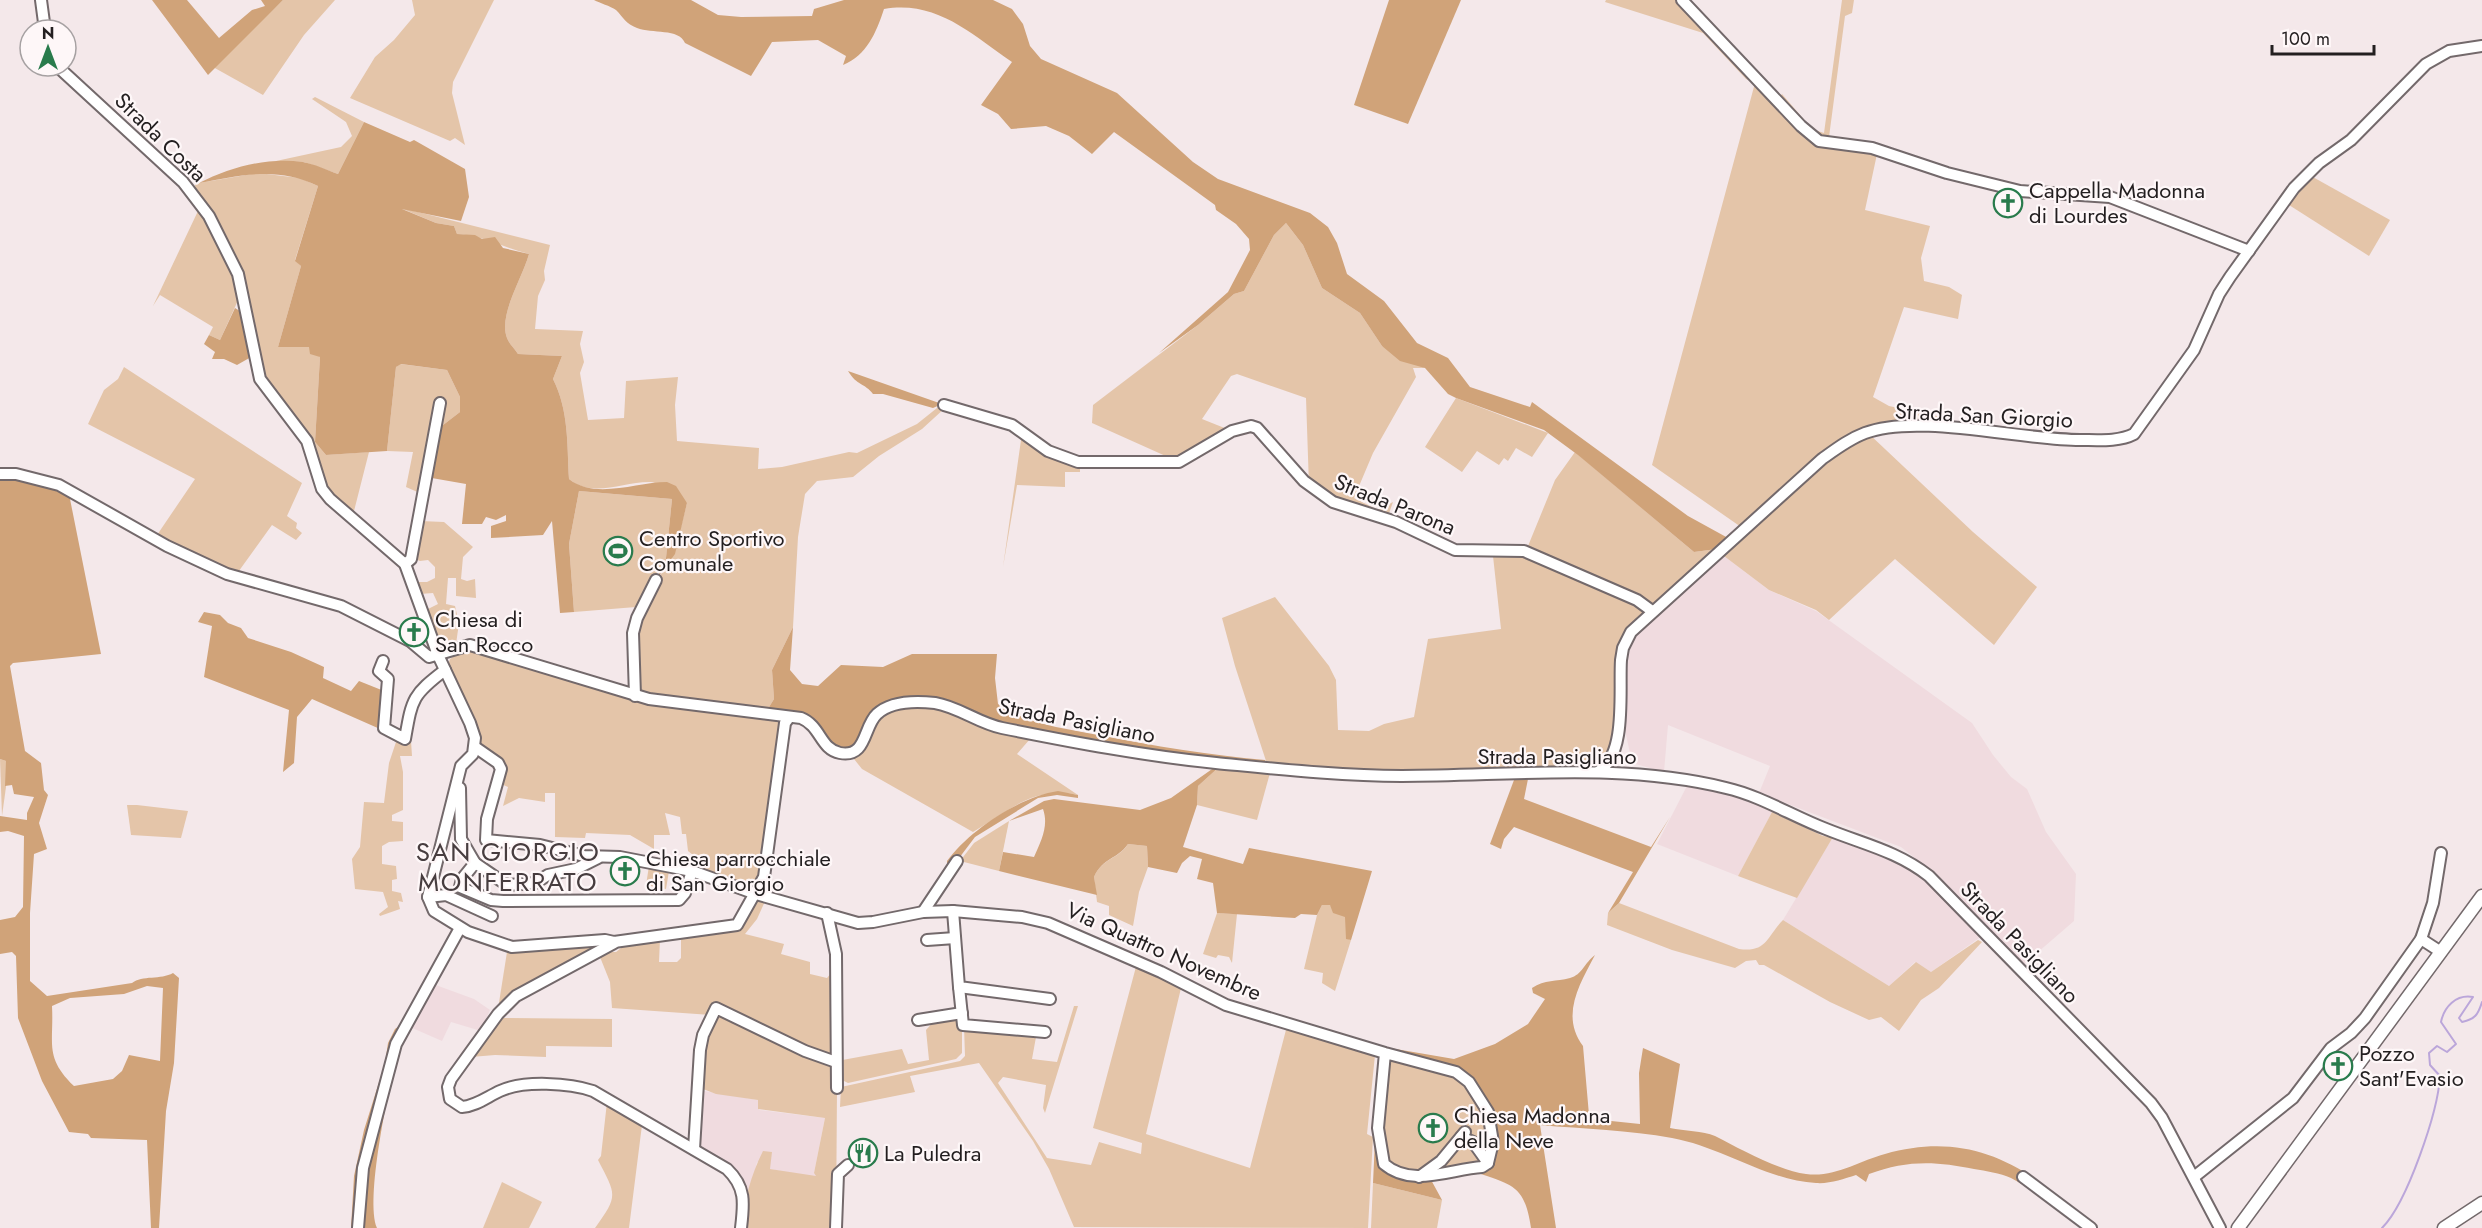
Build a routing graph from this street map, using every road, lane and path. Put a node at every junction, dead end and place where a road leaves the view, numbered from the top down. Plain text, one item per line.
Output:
1 (41, 0) edge
2 (1682, 0) edge
3 (43, 18) edge
4 (2482, 46) edge
5 (70, 78) edge
6 (2249, 251) junction
7 (440, 403) dead end
8 (944, 405) dead end
9 (0, 474) edge
10 (405, 564) junction
11 (656, 580) dead end
12 (1652, 611) junction
13 (438, 655) junction
14 (383, 661) dead end
15 (445, 670) junction
16 (635, 696) junction
17 (788, 719) junction
18 (474, 751) junction
19 (1615, 753) junction
20 (1599, 771) junction
21 (1625, 773) junction
22 (2441, 853) dead end
23 (598, 858) junction
24 (957, 861) dead end
25 (475, 863) junction
26 (692, 871) junction
27 (756, 894) junction
28 (2482, 896) edge
29 (428, 900) junction
30 (953, 911) junction
31 (923, 912) junction
32 (827, 913) junction
33 (492, 916) dead end
34 (460, 928) junction
35 (955, 938) junction
36 (2421, 939) junction
37 (927, 940) dead end
38 (614, 942) junction
39 (2441, 952) junction
40 (959, 987) junction
41 (1050, 999) dead end
42 (962, 1013) junction
43 (918, 1020) dead end
44 (1045, 1032) dead end
45 (1384, 1053) junction
46 (836, 1062) junction
47 (837, 1088) dead end
48 (694, 1149) junction
49 (1488, 1163) junction
50 (848, 1165) dead end
51 (1419, 1177) junction
52 (2023, 1177) dead end
53 (2194, 1177) junction
54 (2482, 1203) edge
55 (358, 1228) edge
56 (741, 1228) edge
57 (836, 1228) edge
58 (2091, 1228) edge
59 (2220, 1228) edge
60 (2238, 1228) edge
61 (2444, 1228) edge

1 - 3 street
2 - 6 street
4 - 6 street, Strada San Giorgio
5 - 10 street, Strada Costa
6 - 12 street, Strada San Giorgio
7 - 10 street
8 - 12 street, Strada Parona
9 - 13 street
10 - 13 street
11 - 16 street
12 - 19 street, Strada San Giorgio
13 - 15 street
13 - 16 street
14 - 15 street
15 - 18 street
16 - 17 street
17 - 20 street, Strada Pasigliano
17 - 27 street
18 - 23 street
18 - 25 street
18 - 29 street
19 - 20 street
19 - 21 street
20 - 21 street, Strada Pasigliano
21 - 53 street, Strada Pasigliano
22 - 36 street
23 - 25 street
23 - 26 street, Via Quattro Novembre
24 - 31 street
25 - 26 street
26 - 27 street, Via Quattro Novembre
27 - 32 street, Via Quattro Novembre
27 - 38 street
28 - 39 main road
29 - 33 street
29 - 34 street
30 - 31 street, Via Quattro Novembre
30 - 35 street
30 - 45 street, Via Quattro Novembre
31 - 32 street, Via Quattro Novembre
32 - 46 street
34 - 38 street
34 - 55 street
35 - 37 street
35 - 40 street
36 - 39 street
36 - 53 street
38 - 48 street
39 - 60 main road
40 - 41 street
40 - 42 street
42 - 43 street
42 - 44 street
45 - 49 street, Via Quattro Novembre
45 - 51 street
46 - 47 street
46 - 48 street
48 - 56 street
49 - 51 street
49 - 51 street
50 - 57 street
52 - 58 street
53 - 59 street, Strada Pasigliano
54 - 61 main road

